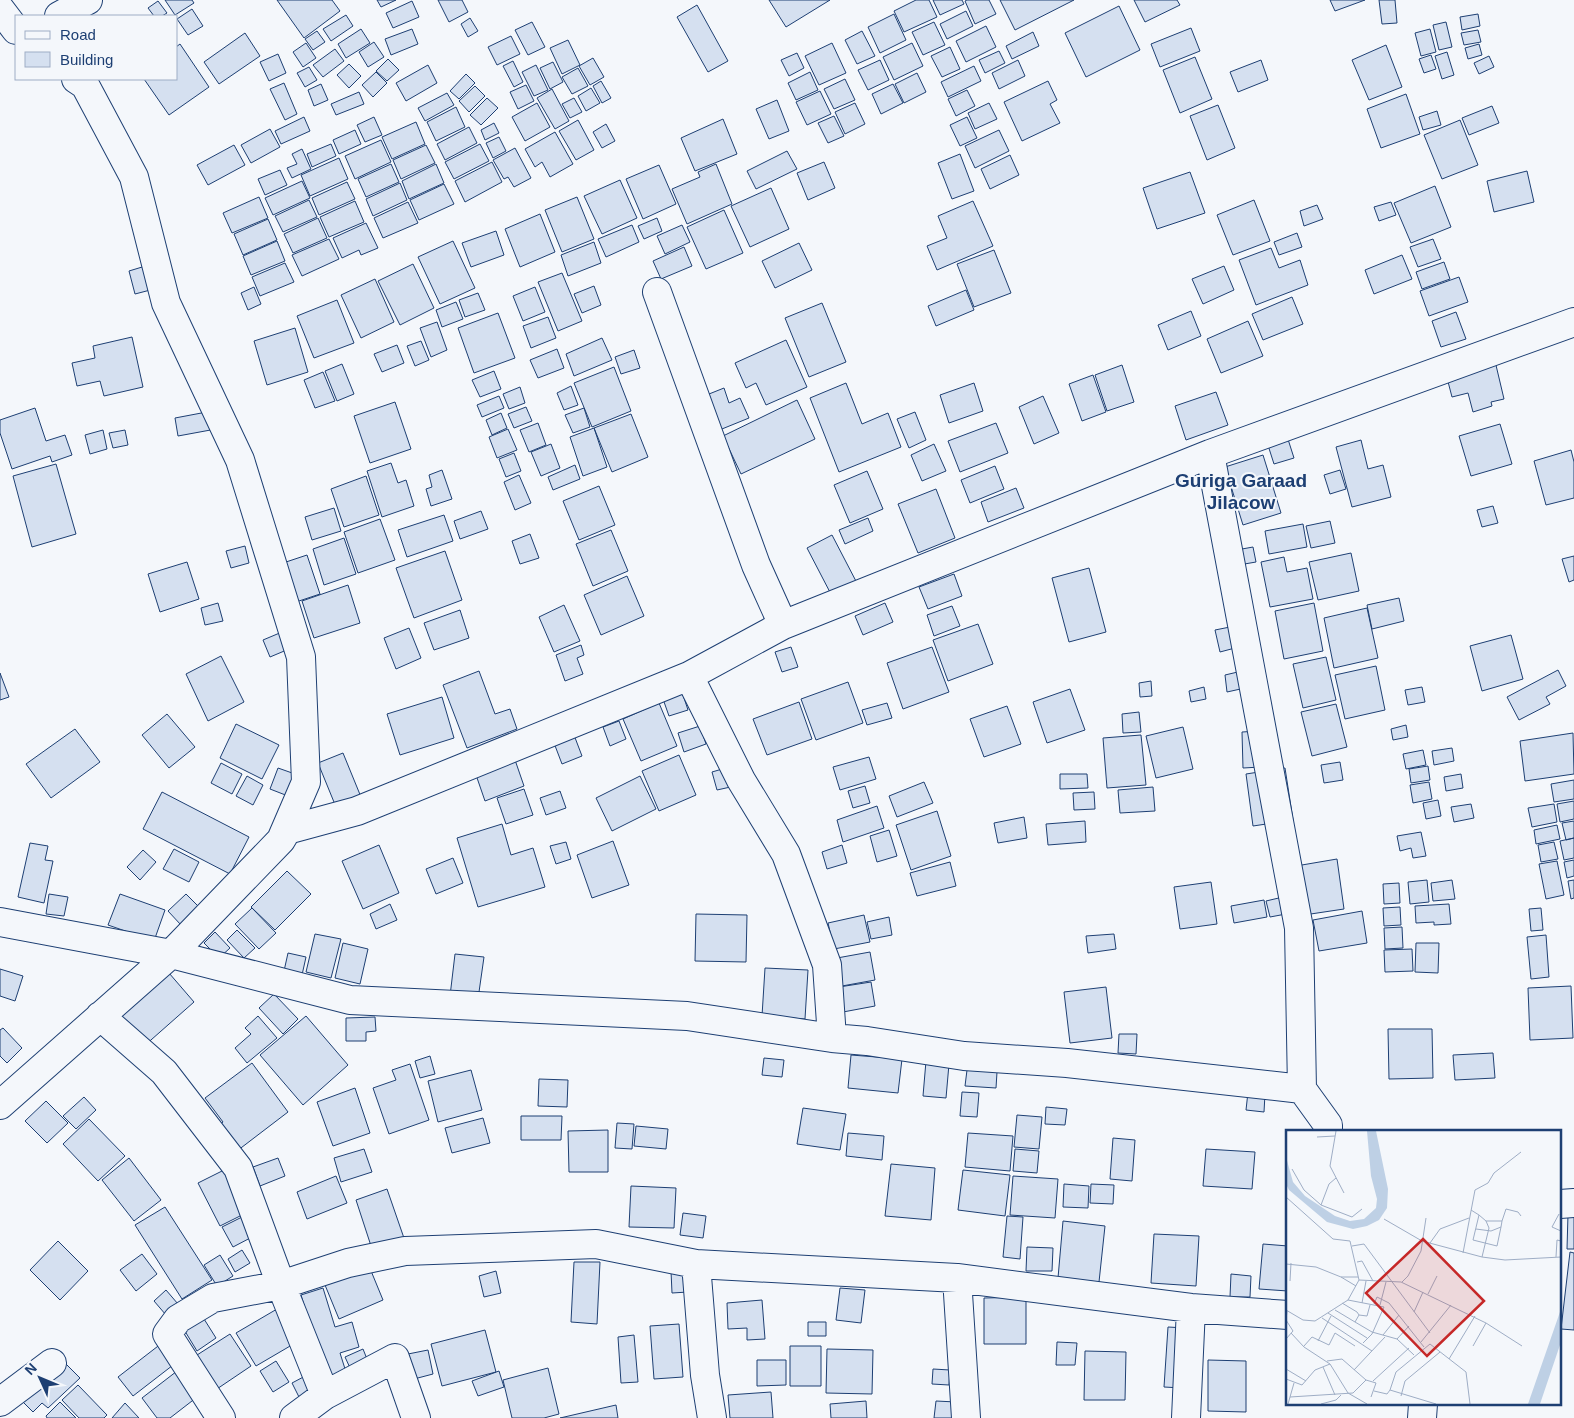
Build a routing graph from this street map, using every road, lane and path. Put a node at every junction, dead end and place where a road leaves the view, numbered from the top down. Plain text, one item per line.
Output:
1 (88, 0) edge
2 (0, 9) edge
3 (61, 15) edge
4 (15, 29) edge
5 (15, 38) edge
6 (0, 39) edge
7 (78, 80) edge
8 (657, 292) dead end
9 (1574, 322) edge
10 (1210, 454) junction
11 (783, 625) junction
12 (690, 676) junction
13 (281, 840) junction
14 (0, 922) edge
15 (171, 954) junction
16 (100, 1016) junction
17 (832, 1038) junction
18 (1302, 1089) junction
19 (0, 1105) edge
20 (1328, 1130) edge
21 (696, 1264) junction
22 (957, 1278) junction
23 (282, 1285) junction
24 (1191, 1308) junction
25 (1286, 1316) edge
26 (52, 1363) dead end
27 (325, 1395) junction
28 (0, 1402) edge
29 (222, 1418) edge
30 (294, 1418) edge
31 (416, 1418) edge
32 (712, 1418) edge
33 (966, 1418) edge
34 (1186, 1418) edge

1 - 3 street
2 - 4 street
5 - 6 street
7 - 13 street
8 - 11 street
9 - 10 street
10 - 11 street
10 - 18 street
11 - 12 street
12 - 13 street
12 - 17 street
13 - 15 street
14 - 15 street
15 - 16 street
15 - 17 street
16 - 19 street
16 - 23 street
17 - 18 street
18 - 20 street
21 - 22 street
21 - 23 street
21 - 32 street
22 - 24 street
22 - 33 street
23 - 27 street
23 - 29 street
24 - 25 street
24 - 34 street
26 - 28 street
27 - 30 street
27 - 31 street

